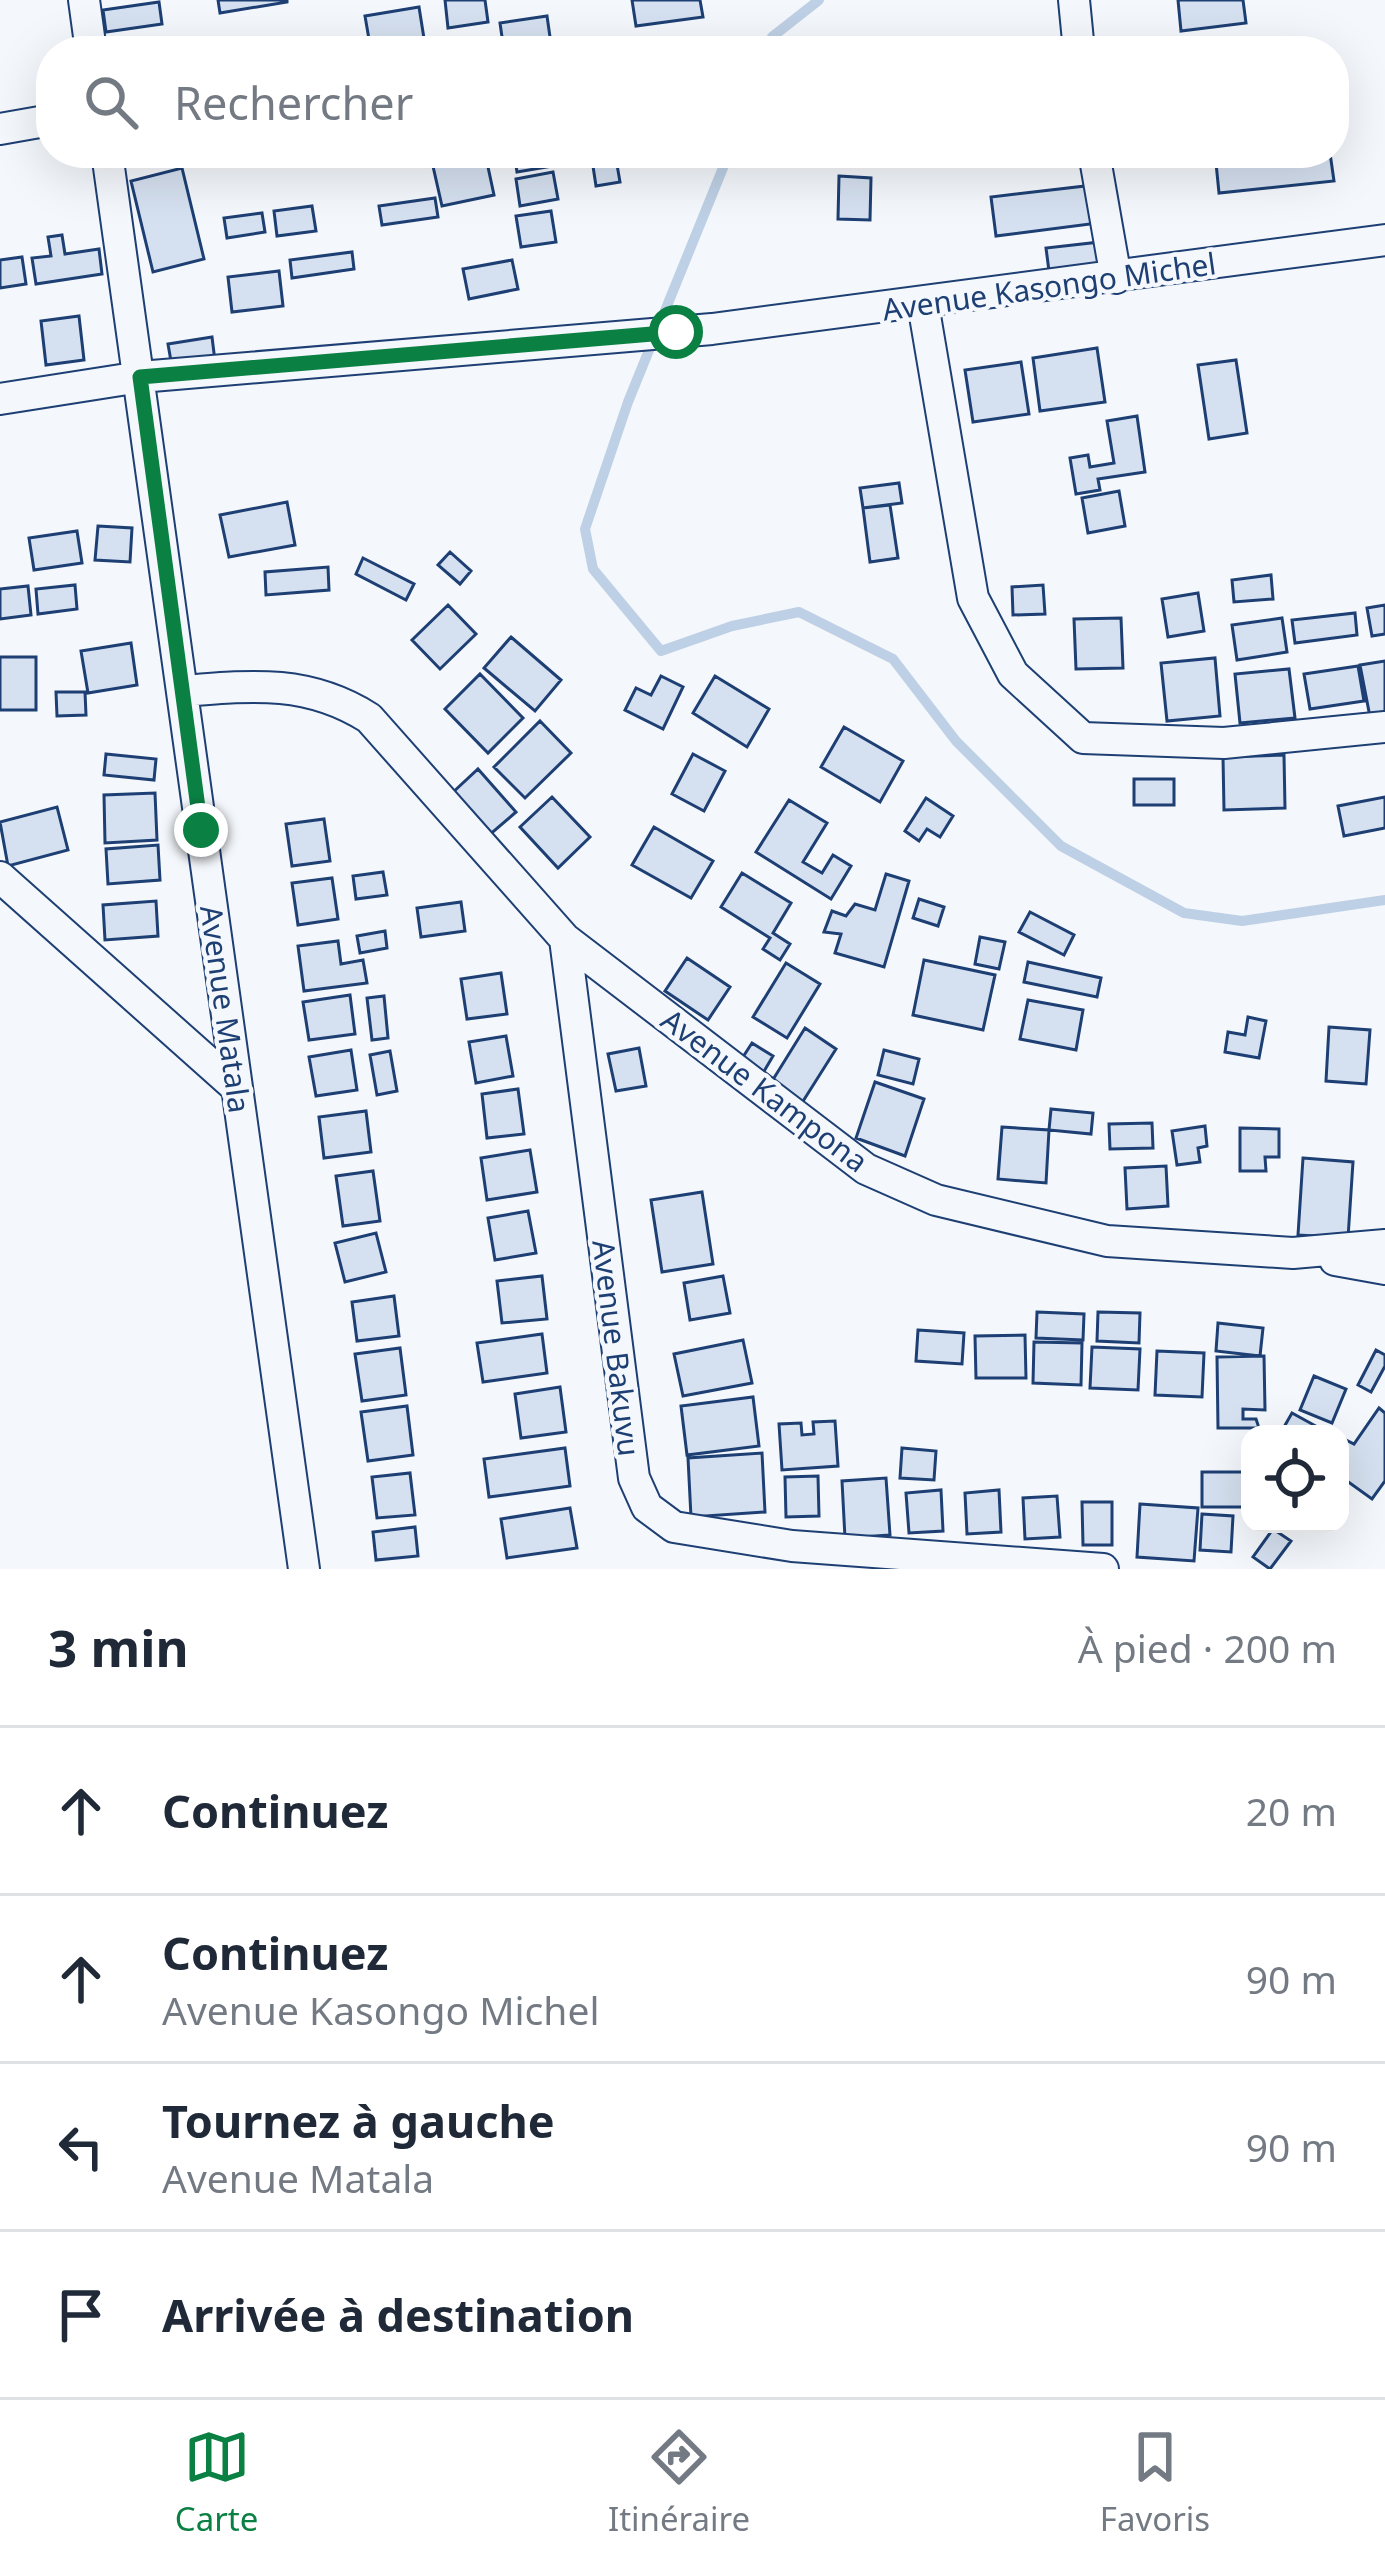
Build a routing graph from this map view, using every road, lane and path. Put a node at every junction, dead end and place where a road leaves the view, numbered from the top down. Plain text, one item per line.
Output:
1 (83, 0) edge
2 (1074, 0) edge
3 (89, 36) edge
4 (1078, 36) edge
5 (36, 123) edge
6 (0, 129) edge
7 (109, 168) edge
8 (1097, 168) edge
9 (1385, 240) edge
10 (1116, 278) junction
11 (923, 304) junction
12 (140, 377) junction
13 (0, 399) edge
14 (185, 691) junction
15 (1385, 727) edge
16 (0, 878) edge
17 (565, 939) junction
18 (238, 1088) junction
19 (1385, 1245) edge
20 (1293, 1253) junction
21 (1385, 1269) edge
22 (1021, 1565) edge
23 (304, 1569) edge
24 (1103, 1569) edge

1 - 3 street
2 - 4 street
5 - 6 street
7 - 12 street, Avenue Matala
8 - 10 street
9 - 10 street, Avenue Kasongo Michel
10 - 11 street, Avenue Kasongo Michel
11 - 12 street, Avenue Kasongo Michel
11 - 15 street
12 - 13 street
12 - 14 street, Avenue Matala
14 - 17 street, Avenue Kampona
14 - 18 street, Avenue Matala
16 - 18 street
17 - 20 street, Avenue Kampona
17 - 22 street, Avenue Bakuvu
18 - 23 street, Avenue Matala
19 - 20 street, Avenue Kampona
20 - 21 street
22 - 24 street, Avenue Bakuvu

